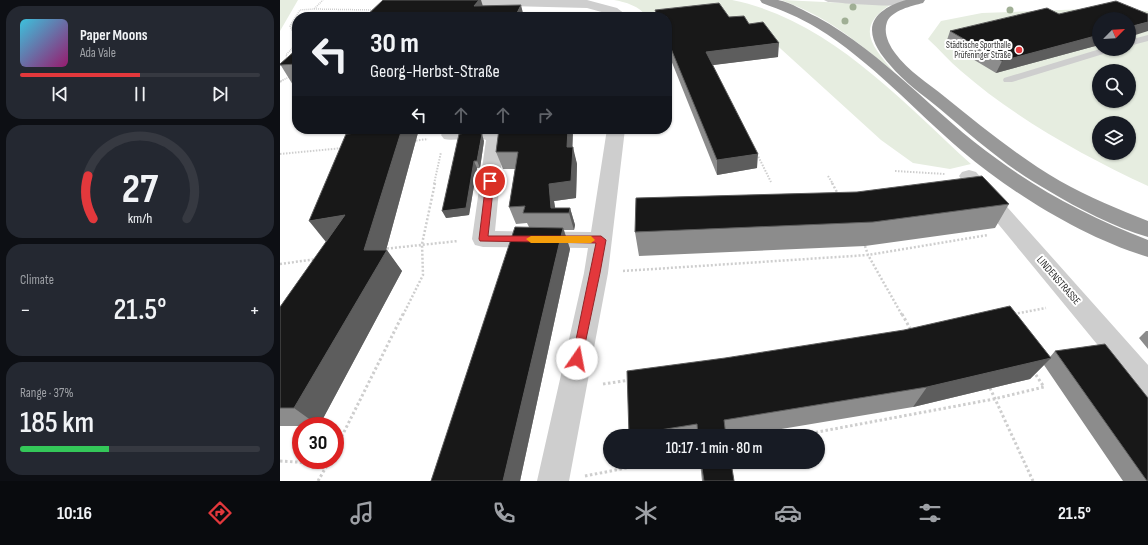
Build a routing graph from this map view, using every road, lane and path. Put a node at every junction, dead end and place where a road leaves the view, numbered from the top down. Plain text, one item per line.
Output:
1 (323, 0) edge
2 (420, 0) edge
3 (766, 0) edge
4 (828, 0) edge
5 (917, 0) edge
6 (299, 12) edge
7 (615, 12) edge
8 (1148, 38) edge
9 (1136, 41) edge
10 (292, 48) edge
11 (1092, 54) edge
12 (289, 61) edge
13 (292, 75) edge
14 (1008, 80) dead end
15 (280, 82) edge
16 (464, 134) edge
17 (486, 134) edge
18 (615, 134) edge
19 (447, 136) junction
20 (412, 141) dead end
21 (350, 147) edge
22 (754, 148) edge
23 (280, 154) edge
24 (895, 171) dead end
25 (828, 176) dead end
26 (969, 176) joint
27 (771, 182) dead end
28 (839, 196) edge
29 (1148, 229) edge
30 (1016, 230) junction
31 (483, 239) junction
32 (601, 240) junction
33 (422, 244) junction
34 (865, 246) edge
35 (1148, 249) edge
36 (381, 250) edge
37 (868, 255) junction
38 (320, 258) edge
39 (280, 264) edge
40 (596, 273) junction
41 (1078, 302) junction
42 (1010, 314) edge
43 (912, 333) edge
44 (1031, 368) edge
45 (634, 379) edge
46 (1148, 385) edge
47 (571, 388) junction
48 (990, 388) edge
49 (994, 399) junction
50 (825, 431) edge
51 (344, 432) edge
52 (280, 461) edge
53 (292, 461) edge
54 (325, 469) edge
55 (621, 469) edge
56 (579, 477) dead end
57 (318, 481) edge
58 (553, 481) edge
59 (1033, 481) edge

1 - 6 path
2 - 7 street
3 - 35 highway
4 - 5 lane
5 - 29 highway
8 - 9 lane
10 - 12 path
11 - 14 lane
13 - 15 path
16 - 19 street
17 - 31 street
18 - 32 street
19 - 20 path
19 - 33 path
21 - 23 path
22 - 27 path
24 - 26 path
25 - 28 path
26 - 30 street, LINDENSTRASSE
30 - 37 path
30 - 41 street, LINDENSTRASSE
31 - 32 street
31 - 33 path
32 - 40 street
33 - 36 path
33 - 51 path
34 - 37 path
37 - 40 path
37 - 43 path
38 - 39 path
40 - 47 street
41 - 42 path
41 - 46 street, LINDENSTRASSE
44 - 49 path
45 - 47 path
47 - 58 street
48 - 49 path
49 - 50 path
49 - 59 path
52 - 53 path
54 - 57 path
55 - 56 path

